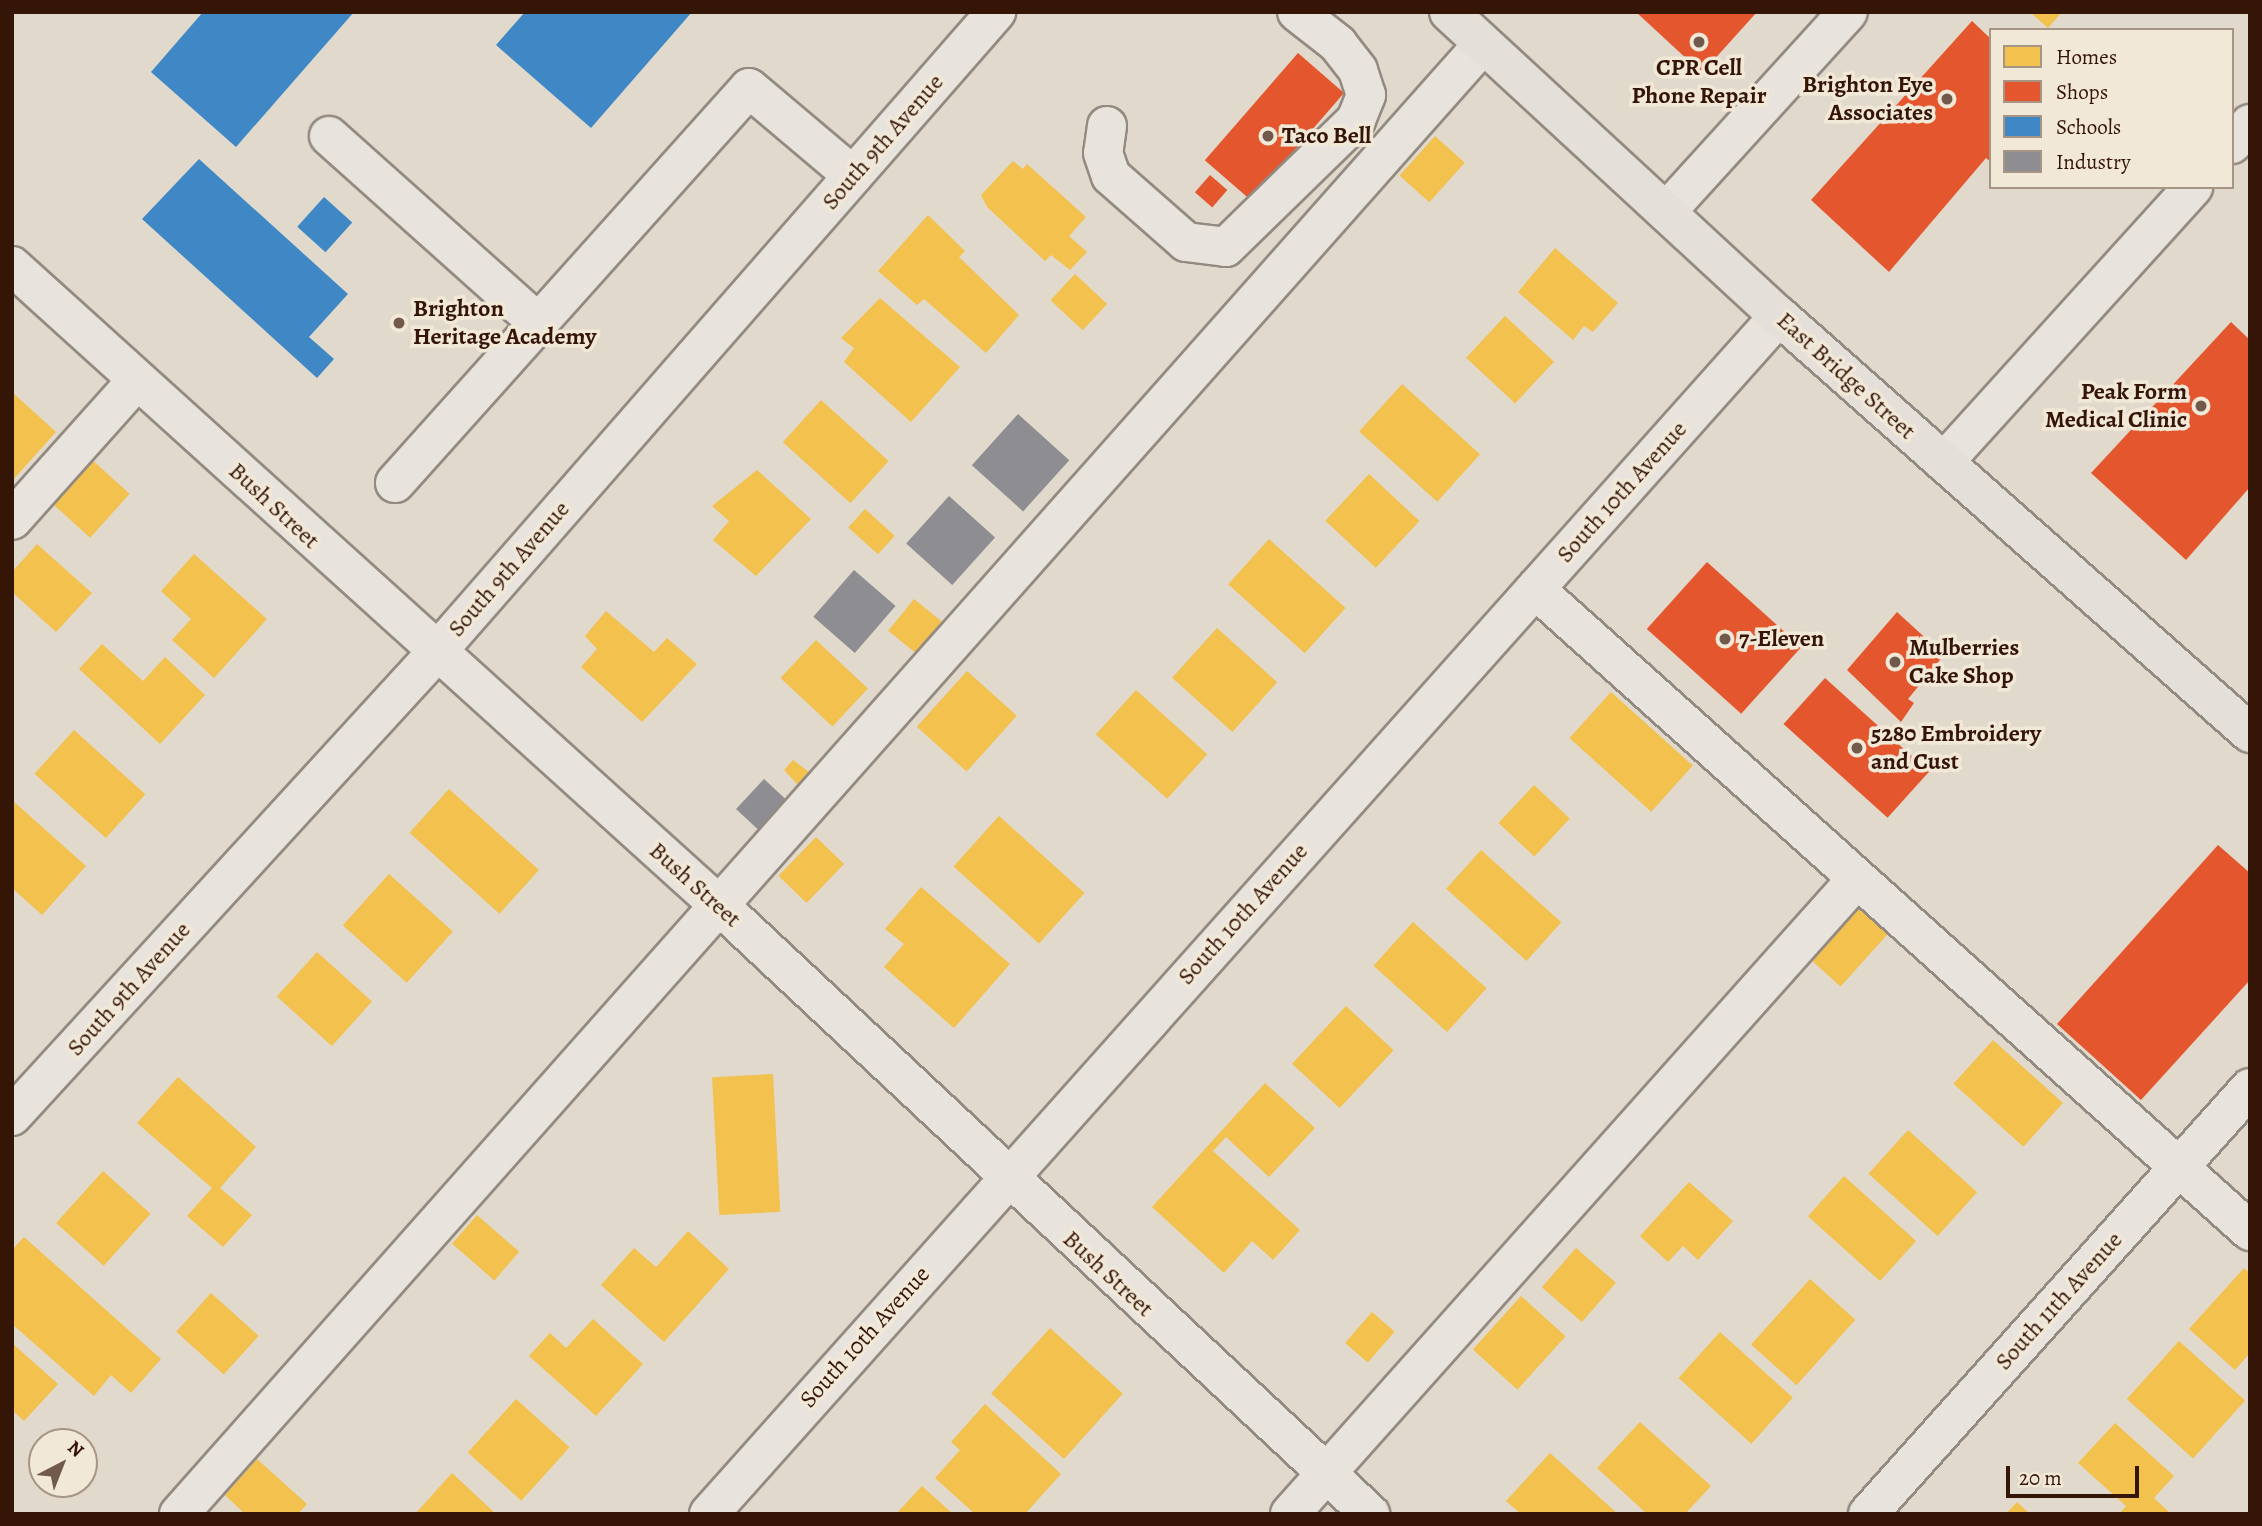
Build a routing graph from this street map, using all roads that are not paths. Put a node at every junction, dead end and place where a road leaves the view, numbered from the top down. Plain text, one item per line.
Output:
1 (996, 12) edge
2 (1297, 12) edge
3 (1449, 12) edge
4 (1848, 12) edge
5 (1483, 44) junction
6 (2250, 124) edge
7 (1107, 126) dead end
8 (329, 136) dead end
9 (1328, 142) junction
10 (2234, 142) edge
11 (1393, 145) junction
12 (853, 176) junction
13 (2191, 189) edge
14 (1666, 212) junction
15 (12, 266) edge
16 (1779, 316) junction
17 (537, 322) junction
18 (137, 380) junction
19 (1944, 463) junction
20 (395, 483) dead end
21 (12, 520) edge
22 (1535, 589) junction
23 (435, 654) junction
24 (2248, 729) edge
25 (1854, 882) junction
26 (721, 907) junction
27 (2250, 1088) edge
28 (12, 1116) edge
29 (2179, 1167) junction
30 (1005, 1179) junction
31 (2250, 1231) edge
32 (1326, 1474) junction
33 (179, 1514) edge
34 (709, 1514) edge
35 (1290, 1514) edge
36 (1370, 1514) edge
37 (1868, 1514) edge

1 - 12 street, South 9th Avenue
2 - 9 street
3 - 5 main road, East Bridge Street
4 - 14 street
5 - 11 street
5 - 14 main road, East Bridge Street
6 - 10 street
7 - 9 street
8 - 17 street
9 - 11 street
11 - 26 street
12 - 17 street
12 - 23 street, South 9th Avenue
13 - 19 street
14 - 16 main road, East Bridge Street
15 - 18 street, Bush Street
16 - 19 main road, East Bridge Street
16 - 22 street, South 10th Avenue
17 - 20 street
18 - 21 street
18 - 23 street, Bush Street
19 - 24 main road, East Bridge Street
22 - 25 street
22 - 30 street, South 10th Avenue
23 - 26 street, Bush Street
23 - 28 street, South 9th Avenue
25 - 29 street
25 - 32 street
26 - 30 street, Bush Street
26 - 33 street
27 - 29 street, South 11th Avenue
29 - 31 street
29 - 37 street, South 11th Avenue
30 - 32 street, Bush Street
30 - 34 street, South 10th Avenue
32 - 35 street
32 - 36 street, Bush Street

